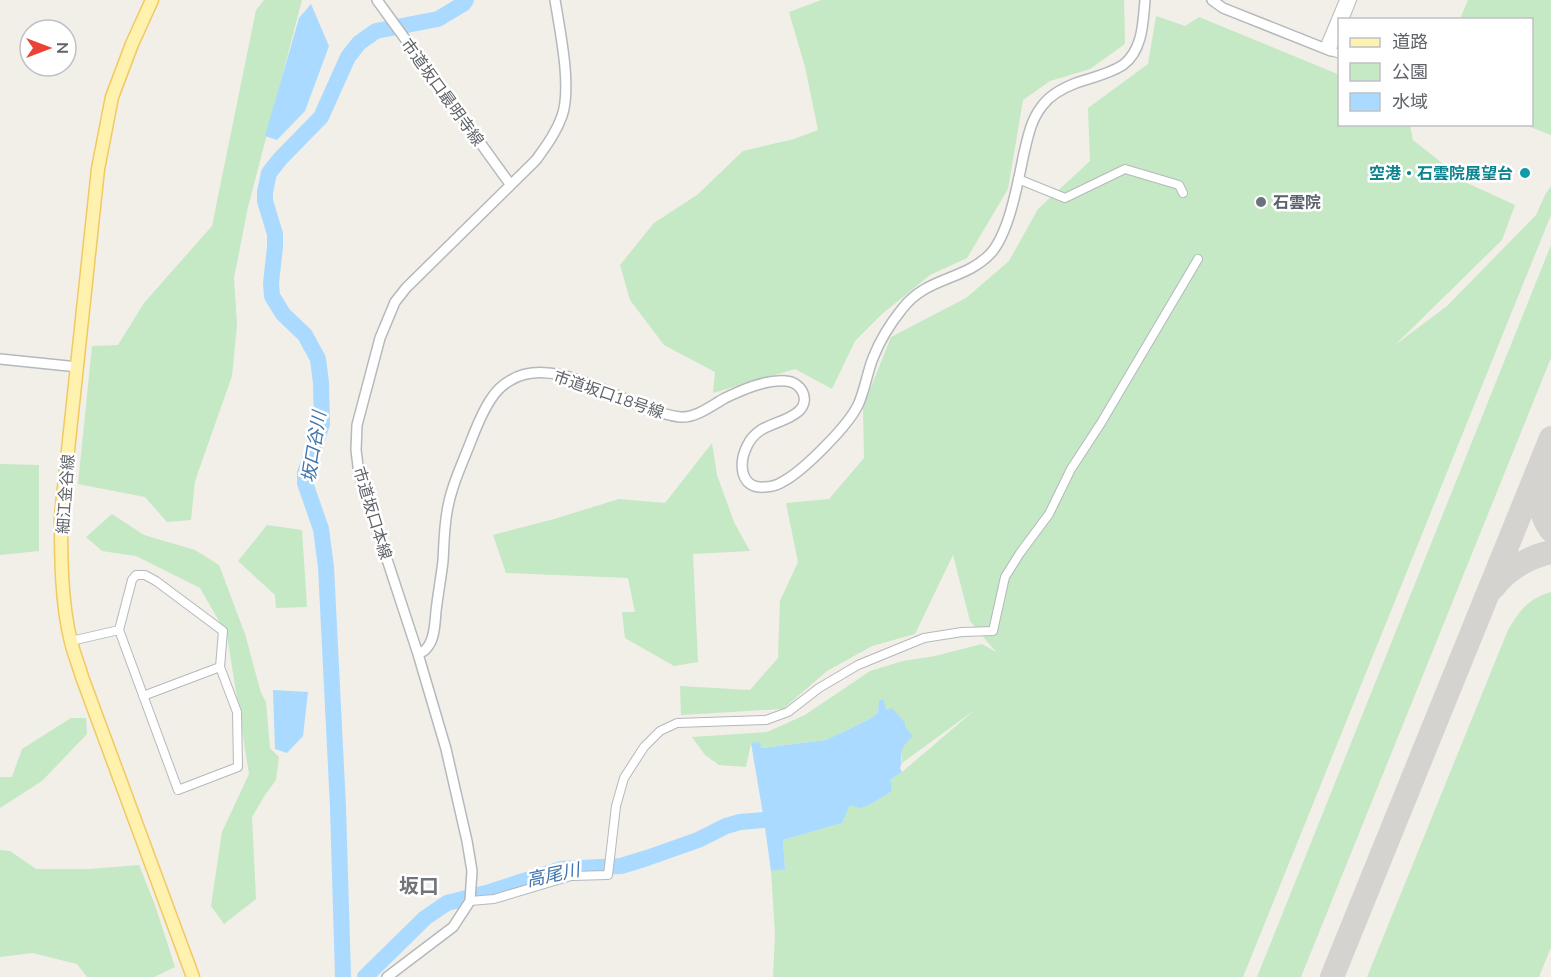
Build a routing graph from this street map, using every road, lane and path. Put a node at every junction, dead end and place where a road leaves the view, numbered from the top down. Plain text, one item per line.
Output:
1 (152, 0) edge
2 (377, 0) edge
3 (555, 0) edge
4 (1145, 0) edge
5 (1212, 0) edge
6 (1344, 0) edge
7 (1352, 0) edge
8 (1340, 18) edge
9 (1345, 18) edge
10 (1338, 26) edge
11 (1338, 35) edge
12 (1332, 51) edge
13 (1018, 179) junction
14 (510, 184) junction
15 (1183, 193) dead end
16 (1198, 259) dead end
17 (0, 359) edge
18 (78, 367) junction
19 (118, 630) junction
20 (71, 640) junction
21 (418, 654) junction
22 (220, 667) junction
23 (143, 696) junction
24 (470, 900) junction
25 (193, 977) edge
26 (387, 977) edge

1 - 18 main road, 細江金谷線
2 - 14 street, 市道坂口最明寺線
3 - 14 street, 市道坂口本線
4 - 13 street, 市道坂口18号線
5 - 12 street
6 - 8 street
7 - 9 street
10 - 12 street
11 - 12 street
13 - 15 street
13 - 21 street, 市道坂口18号線
14 - 21 street, 市道坂口本線
16 - 24 street
17 - 18 street
18 - 20 main road, 細江金谷線
19 - 20 street
19 - 22 street
19 - 23 street
20 - 25 main road, 細江金谷線
21 - 24 street, 市道坂口本線
22 - 23 street
22 - 23 street
24 - 26 street, 市道坂口本線

